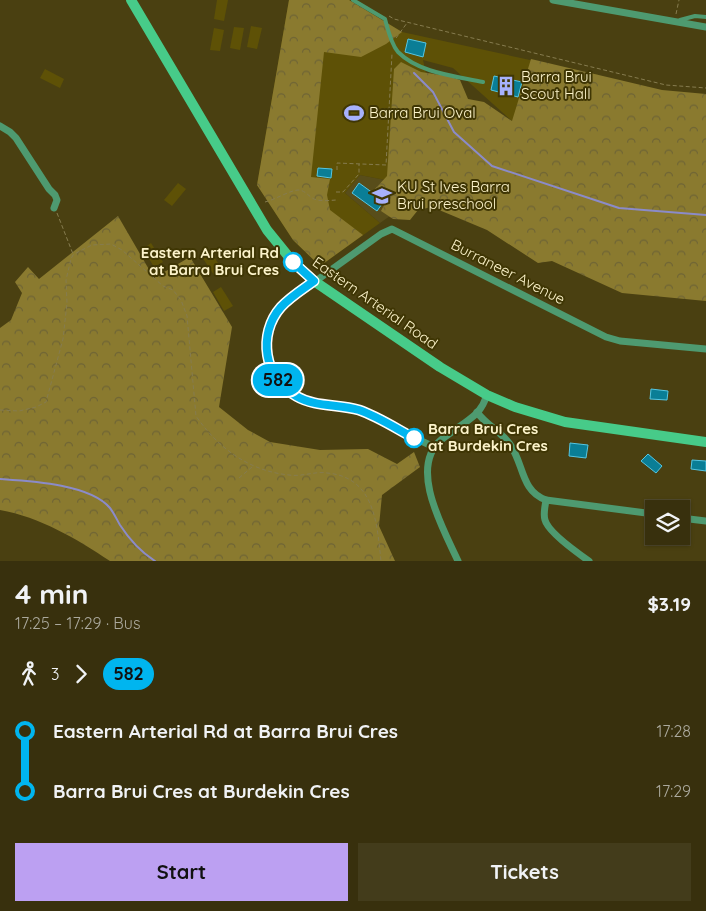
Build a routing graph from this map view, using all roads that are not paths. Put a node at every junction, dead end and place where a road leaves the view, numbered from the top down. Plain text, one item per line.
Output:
1 (131, 0) edge
2 (353, 0) edge
3 (553, 0) edge
4 (706, 18) edge
5 (675, 22) junction
6 (706, 27) edge
7 (483, 82) dead end
8 (0, 126) edge
9 (54, 208) road end
10 (314, 281) junction
11 (706, 349) edge
12 (487, 395) junction
13 (477, 412) junction
14 (706, 442) edge
15 (434, 447) junction
16 (546, 500) junction
17 (645, 513) edge
18 (690, 519) edge
19 (706, 521) edge
20 (458, 561) edge
21 (589, 561) edge

1 - 10 main road, Eastern Arterial Road
2 - 7 lane
3 - 5 street
4 - 5 lane
5 - 6 street
8 - 9 street
10 - 11 street, Burraneer Avenue
10 - 12 main road, Eastern Arterial Road
10 - 15 street
12 - 13 street
12 - 14 main road, Eastern Arterial Road
13 - 15 street
13 - 16 street
15 - 20 street
16 - 17 street
16 - 21 street
18 - 19 street

